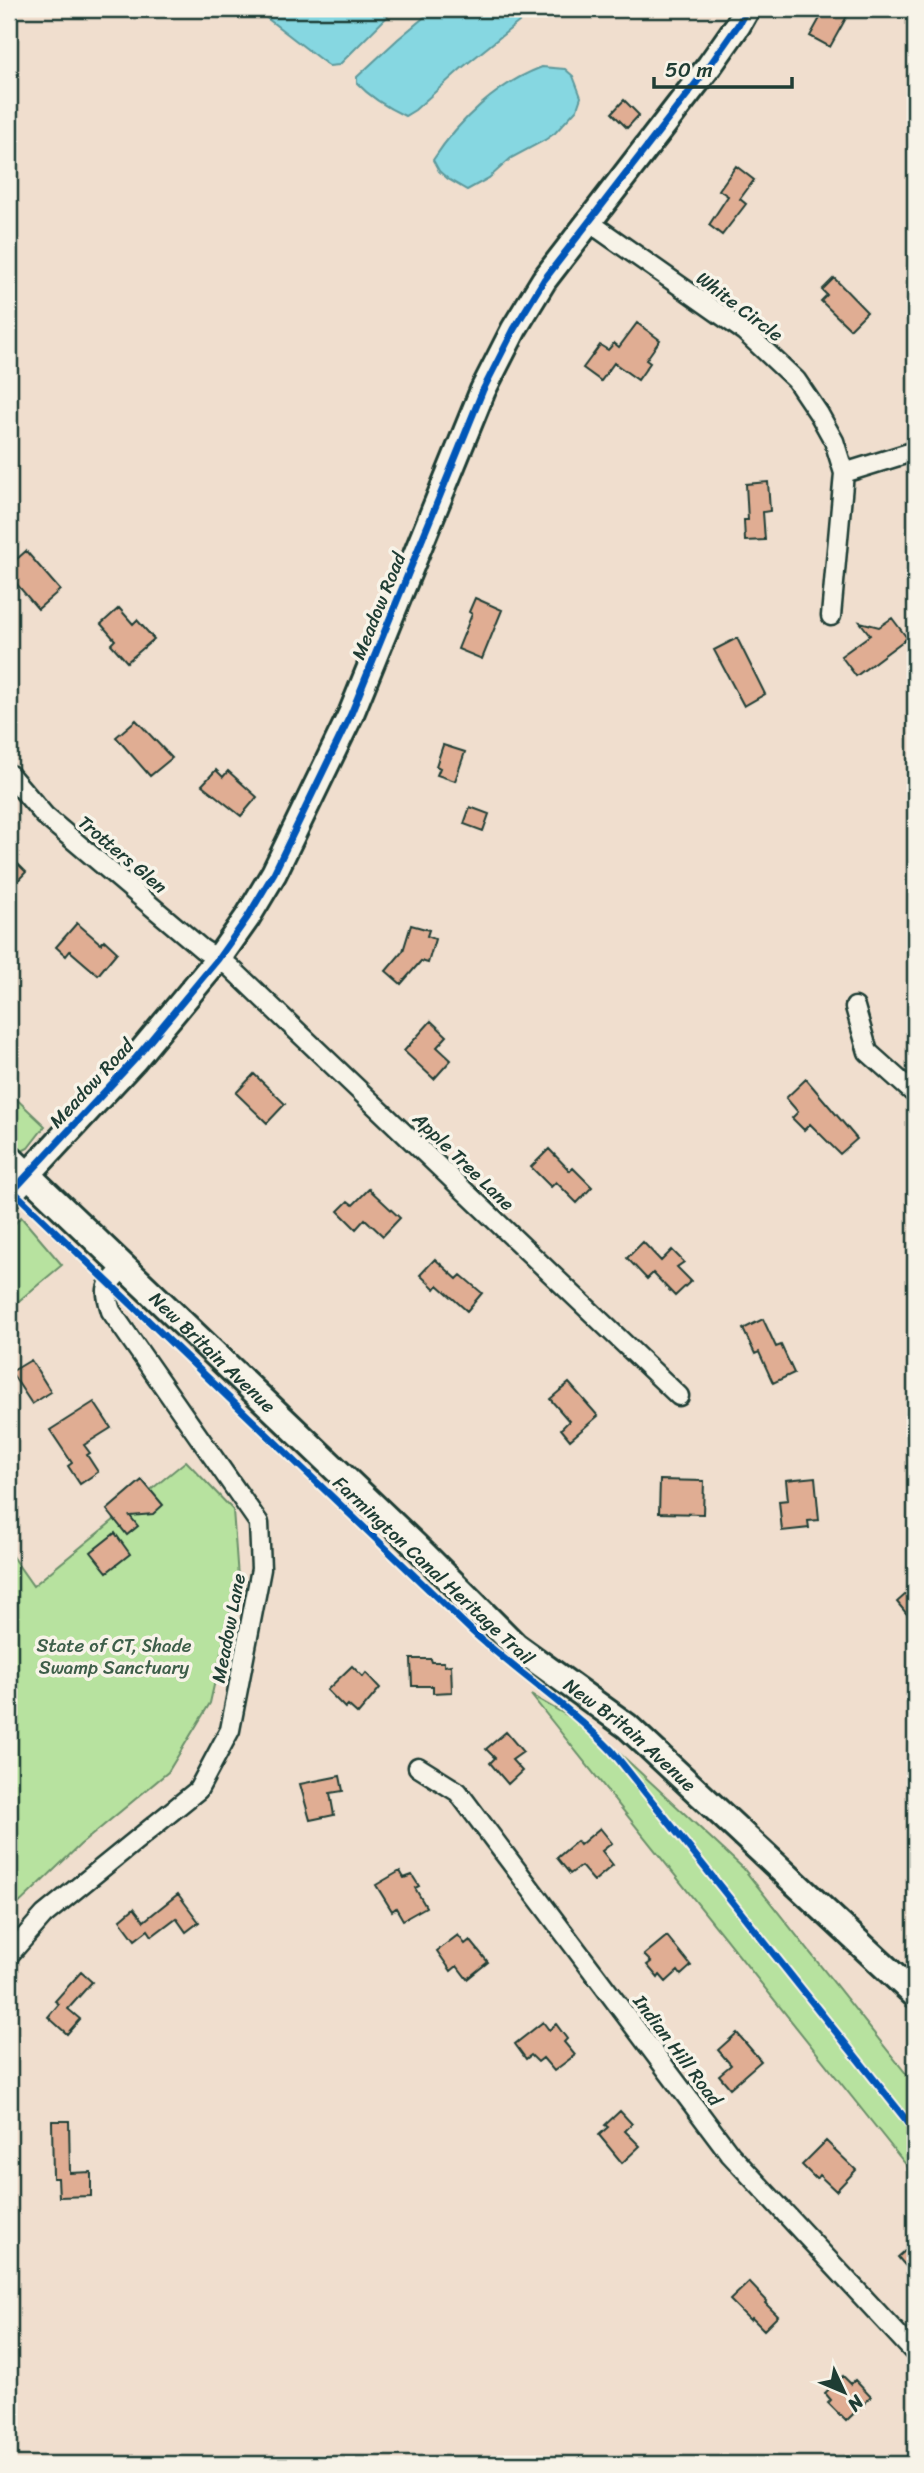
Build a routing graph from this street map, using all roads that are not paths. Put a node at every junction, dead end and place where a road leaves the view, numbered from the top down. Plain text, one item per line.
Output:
1 (747, 9) edge
2 (589, 222) junction
3 (915, 451) edge
4 (844, 473) junction
5 (831, 616) dead end
6 (9, 774) edge
7 (218, 959) junction
8 (855, 1007) dead end
9 (915, 1094) edge
10 (9, 1157) edge
11 (28, 1174) junction
12 (9, 1195) edge
13 (124, 1268) junction
14 (679, 1396) dead end
15 (418, 1767) dead end
16 (9, 1955) edge
17 (915, 1995) edge
18 (915, 2353) edge

1 - 2 street, Meadow Road
2 - 4 street, White Circle
2 - 7 street, Meadow Road
3 - 4 street
4 - 5 street, White Circle
6 - 7 street, Trotters Glen
7 - 11 street, Meadow Road
7 - 14 street, Apple Tree Lane
8 - 9 street
10 - 11 street, New Britain Avenue
11 - 12 street, Meadow Road
11 - 13 street, New Britain Avenue
13 - 16 street, Meadow Lane
13 - 17 street, New Britain Avenue
15 - 18 street, Indian Hill Road

